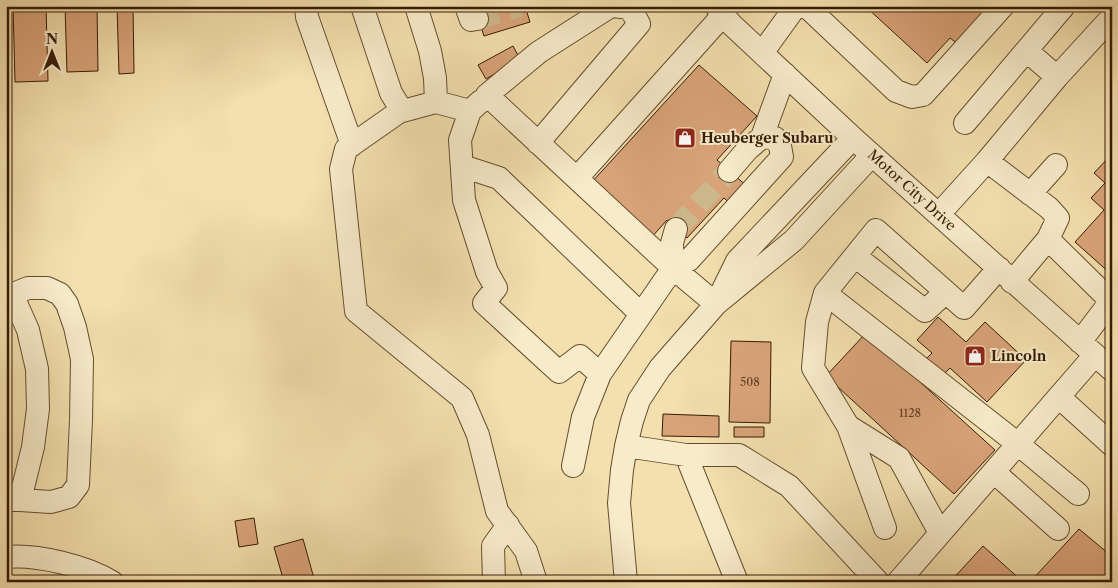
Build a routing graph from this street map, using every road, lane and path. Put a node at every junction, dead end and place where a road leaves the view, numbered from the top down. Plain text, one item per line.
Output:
1 (306, 6) edge
2 (362, 6) edge
3 (416, 6) edge
4 (612, 6) edge
5 (796, 6) edge
6 (806, 6) edge
7 (1003, 6) edge
8 (1064, 6) edge
9 (1101, 6) edge
10 (720, 11) edge
11 (1112, 16) edge
12 (1027, 51) junction
13 (762, 53) junction
14 (786, 74) junction
15 (1057, 77) junction
16 (487, 95) junction
17 (436, 102) junction
18 (402, 111) junction
19 (470, 111) junction
20 (965, 123) dead end
21 (762, 137) junction
22 (853, 138) junction
23 (538, 143) junction
24 (352, 145) junction
25 (872, 155) junction
26 (987, 161) junction
27 (1056, 165) dead end
28 (462, 166) junction
29 (729, 170) tunnel mouth
30 (577, 178) junction
31 (1030, 194) junction
32 (939, 214) junction
33 (676, 229) tunnel mouth
34 (1048, 239) junction
35 (855, 256) junction
36 (673, 268) junction
37 (1005, 275) junction
38 (946, 292) junction
39 (825, 293) junction
40 (9, 296) edge
41 (1112, 301) edge
42 (716, 304) junction
43 (641, 314) junction
44 (1088, 349) junction
45 (1112, 370) edge
46 (600, 374) junction
47 (1059, 397) junction
48 (848, 426) junction
49 (1018, 444) junction
50 (1112, 445) edge
51 (626, 446) junction
52 (686, 455) junction
53 (574, 466) dead end
54 (994, 472) junction
55 (1078, 494) dead end
56 (13, 500) edge
57 (508, 525) junction
58 (885, 528) dead end
59 (1058, 529) dead end
60 (940, 533) junction
61 (6, 557) edge
62 (900, 581) edge
63 (112, 582) edge
64 (494, 582) edge
65 (536, 582) edge
66 (626, 582) edge
67 (737, 582) edge
68 (878, 582) edge

1 - 24 street
2 - 18 street
3 - 17 street
4 - 16 street
4 - 23 street
5 - 13 street
6 - 7 street
8 - 12 street
9 - 11 street
10 - 13 street, Motor City Drive
10 - 30 street
11 - 15 street
12 - 15 street
12 - 20 street
13 - 14 street, Motor City Drive
14 - 21 street
14 - 22 street, Motor City Drive
15 - 26 street
16 - 19 street
16 - 23 street
17 - 18 street
17 - 19 street
18 - 24 street
19 - 28 street
21 - 29 street
21 - 36 street
22 - 25 street, Motor City Drive
22 - 42 street
23 - 30 street
24 - 57 street
25 - 32 street, Motor City Drive
25 - 42 street
26 - 31 street
26 - 32 street
27 - 31 street
28 - 43 street
28 - 46 street
30 - 36 street
31 - 34 street
32 - 37 street, Motor City Drive
33 - 36 street
34 - 37 street
34 - 41 street
35 - 38 street
35 - 38 street
35 - 39 street
36 - 42 street
36 - 43 street
37 - 38 street
37 - 44 street, Motor City Drive
39 - 48 street
39 - 49 street
40 - 56 street
40 - 56 street
41 - 44 street
42 - 51 street
43 - 46 street
44 - 45 street, Motor City Drive
44 - 47 street
46 - 53 street
47 - 49 street
47 - 50 street
48 - 58 street
48 - 60 street
49 - 54 street
49 - 55 street
51 - 52 street
51 - 66 street
52 - 67 street
52 - 68 street
54 - 59 street
54 - 60 street
57 - 64 street
57 - 65 street
60 - 62 street
61 - 63 street

